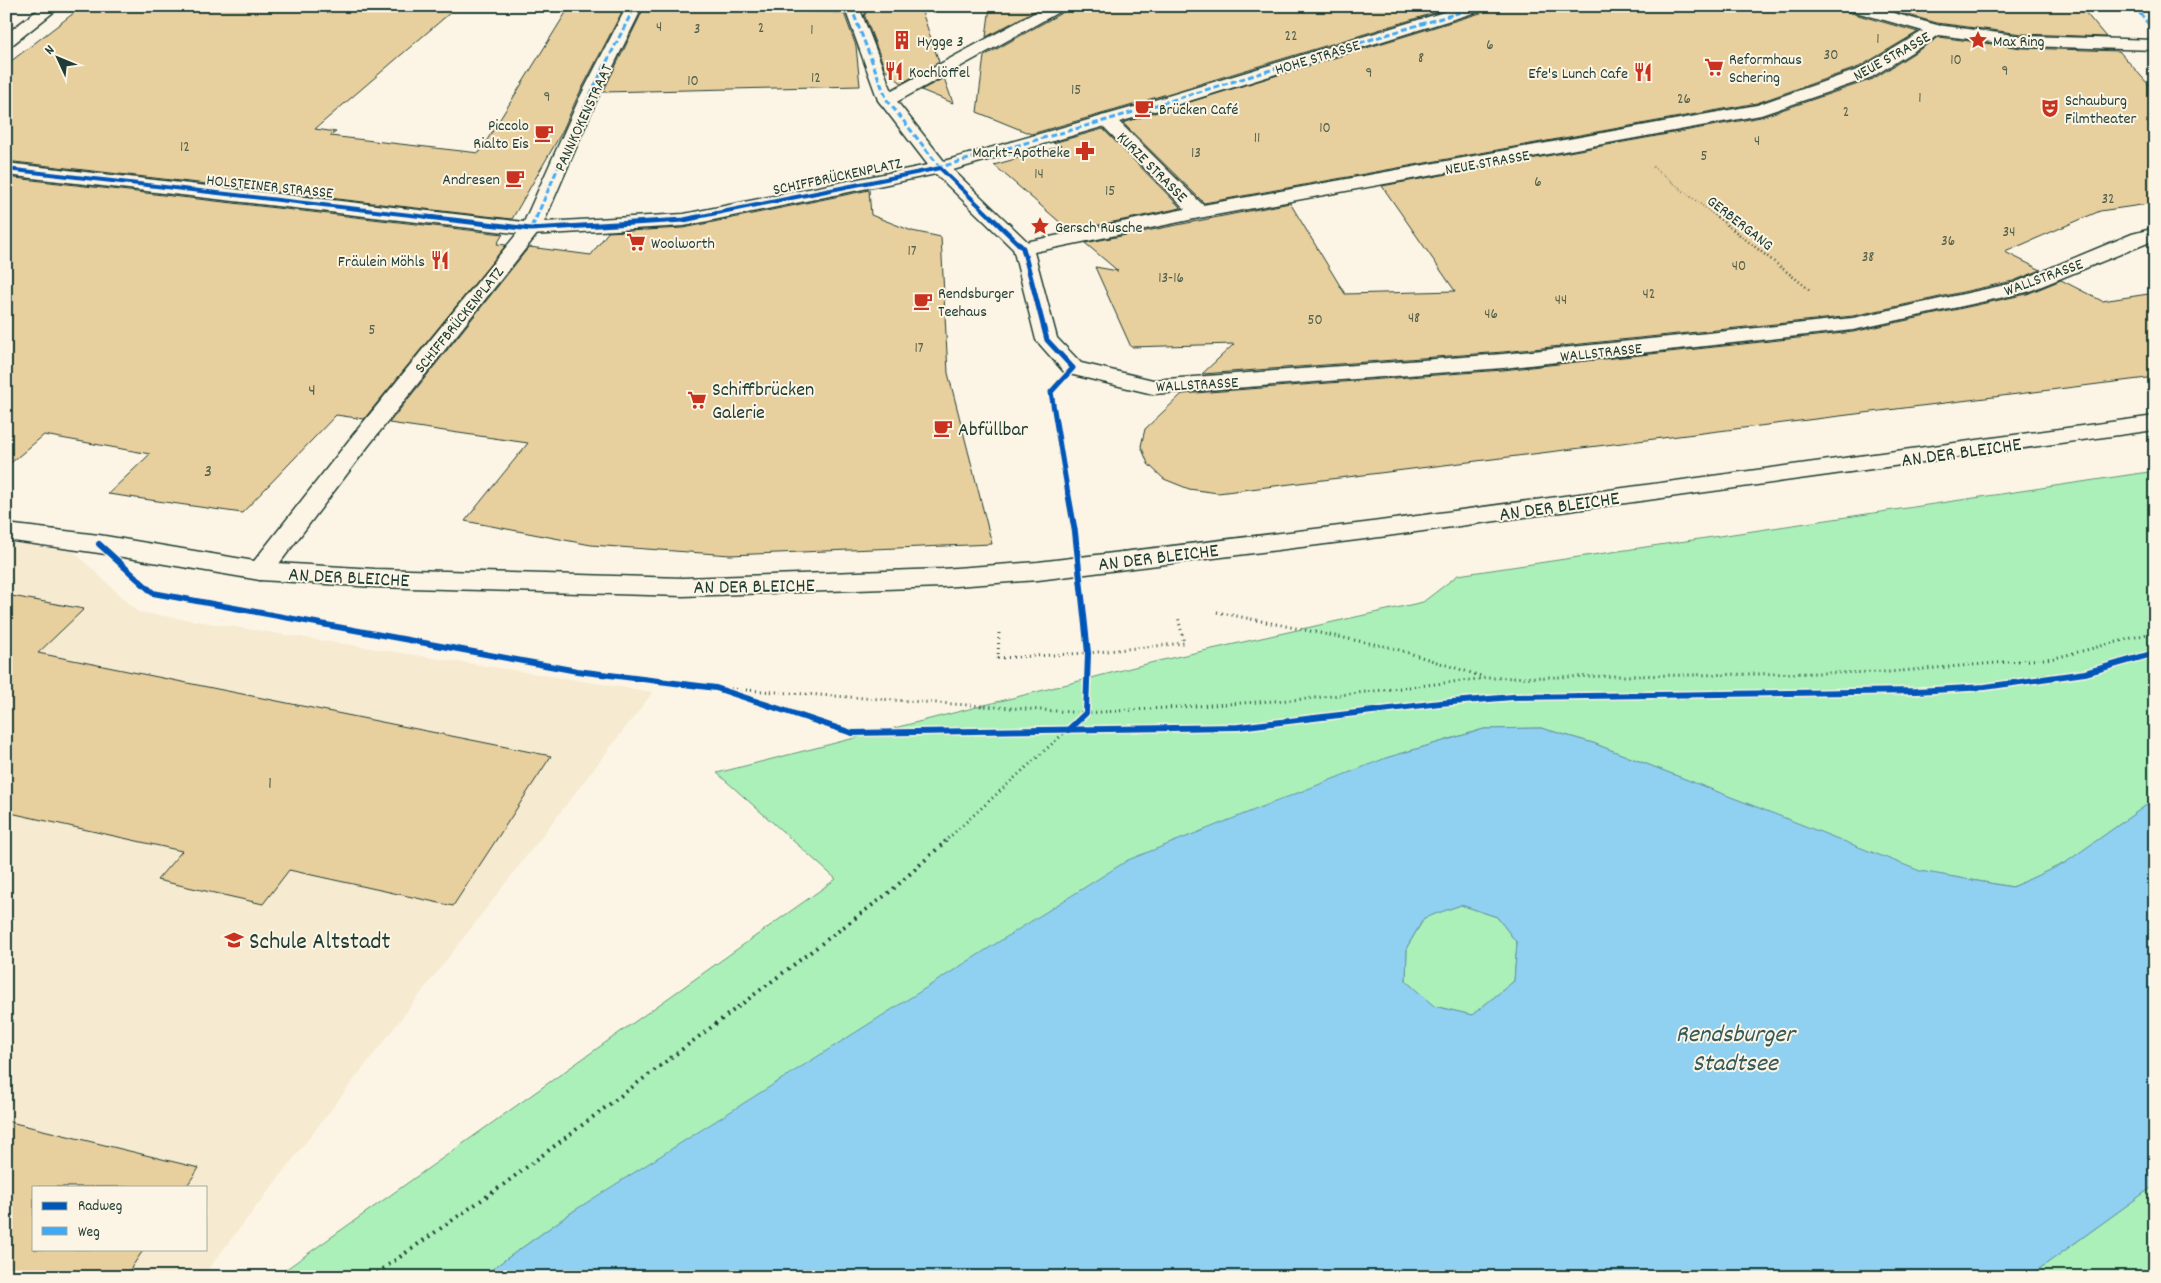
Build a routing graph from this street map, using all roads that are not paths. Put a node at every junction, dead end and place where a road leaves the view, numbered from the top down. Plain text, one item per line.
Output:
1 (52, 6) edge
2 (635, 6) edge
3 (1059, 6) edge
4 (1481, 6) edge
5 (1850, 6) edge
6 (851, 7) edge
7 (1936, 30) junction
8 (6, 42) edge
9 (2155, 45) edge
10 (887, 100) junction
11 (1154, 106) dead end
12 (1134, 112) dead end
13 (1107, 120) junction
14 (940, 168) junction
15 (6, 169) edge
16 (1199, 212) junction
17 (531, 229) junction
18 (2155, 234) edge
19 (1023, 248) junction
20 (2155, 423) edge
21 (6, 532) edge
22 (260, 571) junction

1 - 8 street
2 - 17 street, PANNKOKENSTRAAT
3 - 10 street
4 - 11 street, HOHE STRASSE
5 - 7 street
6 - 10 street
7 - 9 street
7 - 16 street, NEUE STRASSE
10 - 14 street
12 - 13 street
13 - 14 street
13 - 16 street, KURZE STRASSE
14 - 17 street, SCHIFFBRÜCKENPLATZ
14 - 19 street
15 - 17 street, HOLSTEINER STRASSE
16 - 19 street, NEUE STRASSE
17 - 22 street, SCHIFFBRÜCKENPLATZ
18 - 19 street, WALLSTRASSE
20 - 22 street, AN DER BLEICHE
21 - 22 street, AN DER BLEICHE

